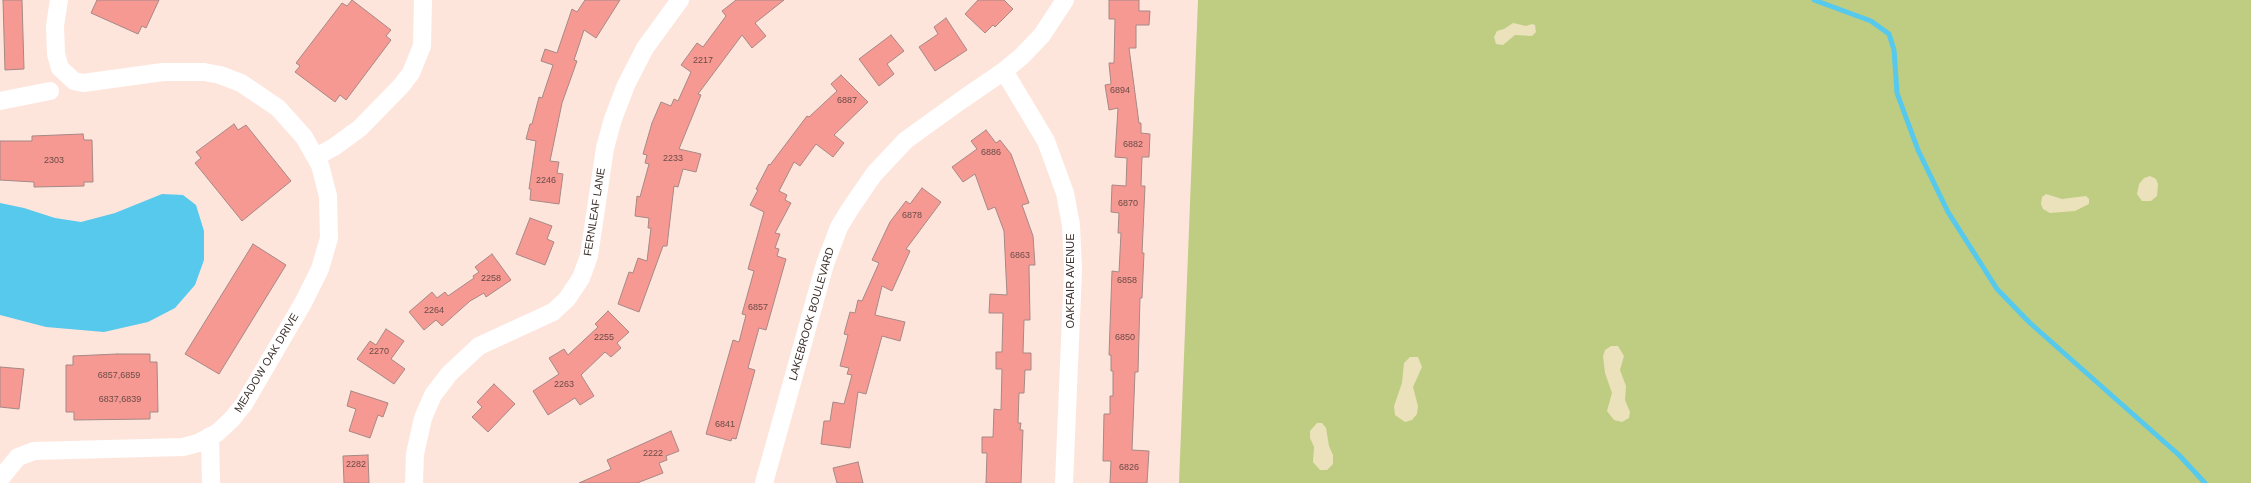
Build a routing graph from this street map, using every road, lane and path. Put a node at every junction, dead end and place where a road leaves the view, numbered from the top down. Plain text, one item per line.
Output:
1 (59, 0) edge
2 (423, 0) edge
3 (680, 0) edge
4 (1065, 0) edge
5 (1004, 71) junction
6 (50, 91) dead end
7 (0, 101) edge
8 (316, 157) junction
9 (210, 436) junction
10 (0, 479) edge
11 (212, 483) edge
12 (414, 483) edge
13 (764, 483) edge
14 (1064, 483) edge

1 - 8 street, MEADOW OAK DRIVE
2 - 8 street
3 - 12 street, FERNLEAF LANE
4 - 5 street, LAKEBROOK BOULEVARD
5 - 13 street, LAKEBROOK BOULEVARD
5 - 14 street, OAKFAIR AVENUE
6 - 7 street
8 - 9 street, MEADOW OAK DRIVE
9 - 10 street, MEADOW OAK DRIVE
9 - 11 street

